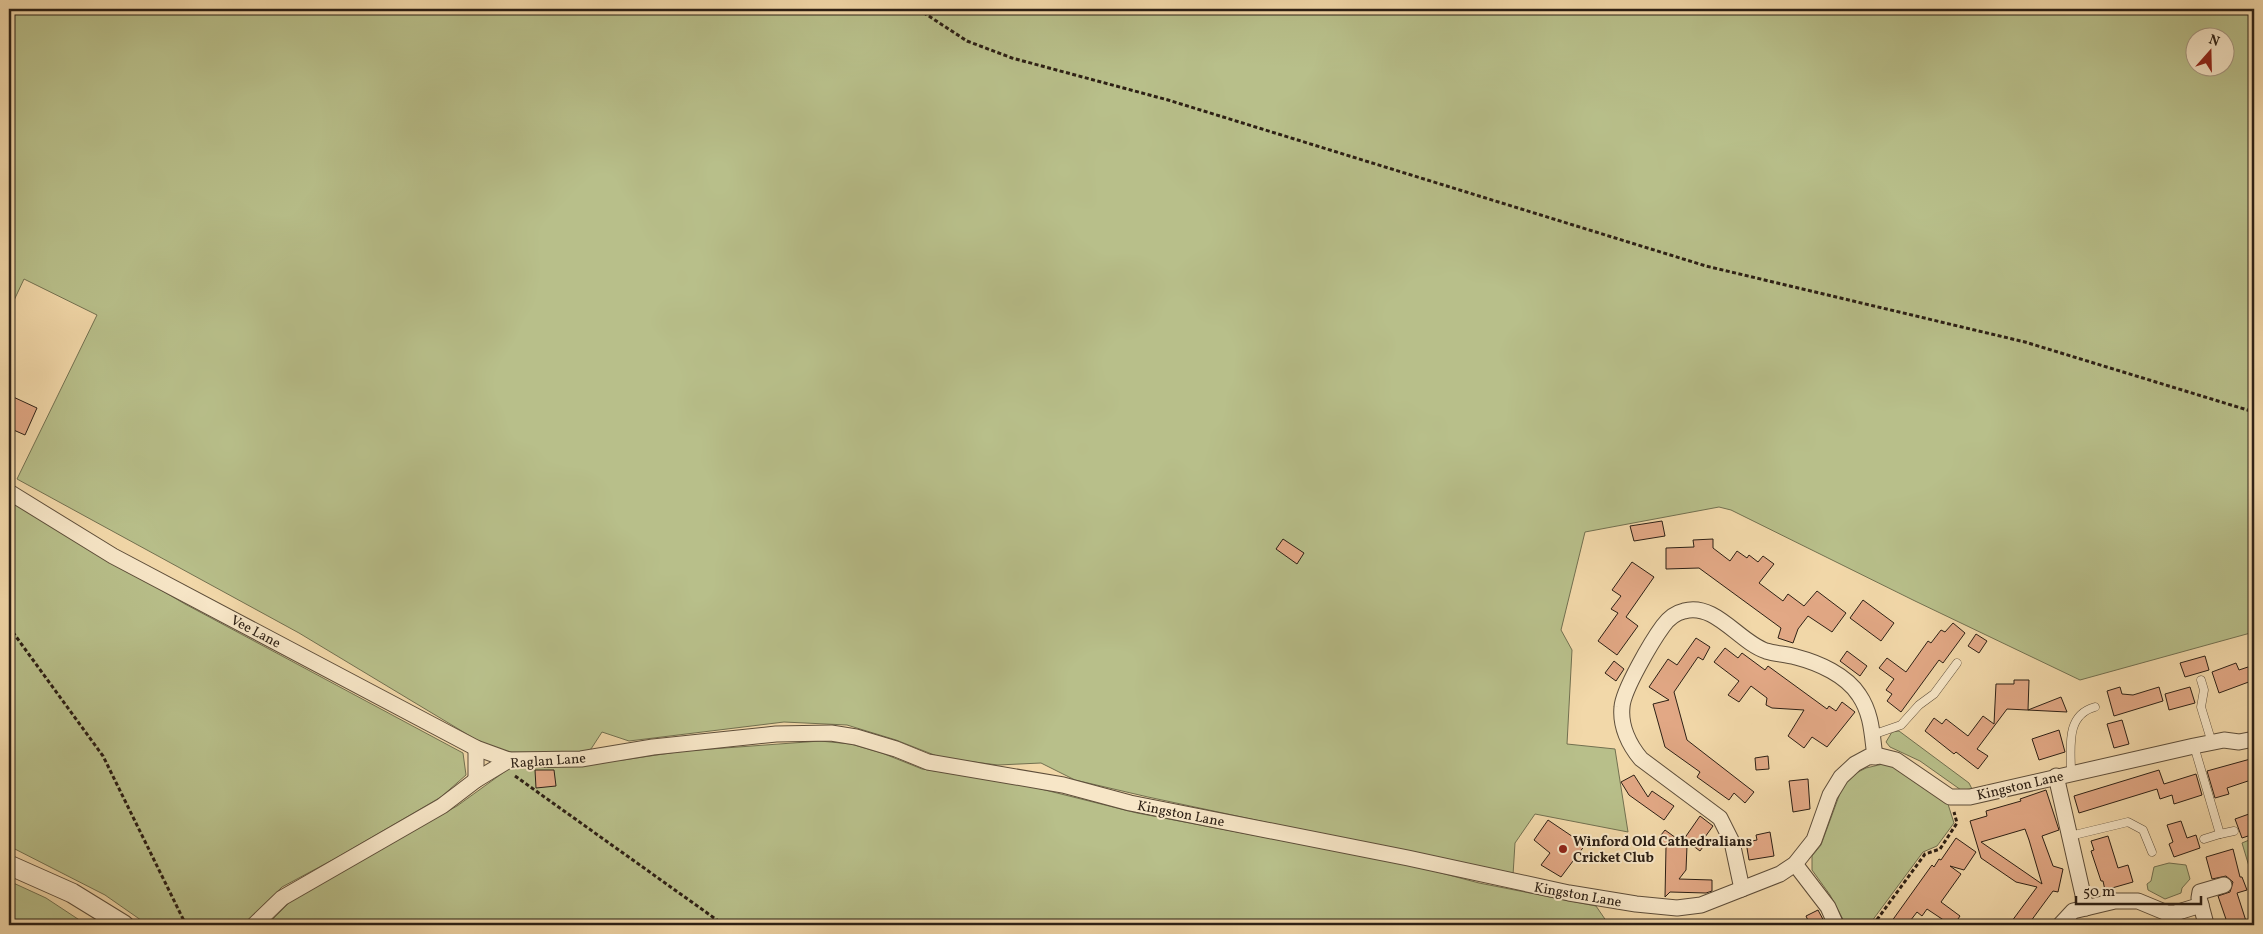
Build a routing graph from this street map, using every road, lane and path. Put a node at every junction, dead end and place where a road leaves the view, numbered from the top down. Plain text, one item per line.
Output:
1 (918, 9) edge
2 (2254, 412) edge
3 (9, 492) edge
4 (9, 627) edge
5 (1957, 664) dead end
6 (2201, 680) dead end
7 (2095, 707) dead end
8 (831, 733) joint
9 (1872, 735) junction
10 (2254, 739) edge
11 (2212, 742) junction
12 (2194, 746) junction
13 (476, 748) junction
14 (1875, 757) junction
15 (505, 763) junction
16 (2071, 773) junction
17 (2056, 776) junction
18 (476, 780) junction
19 (1950, 796) junction
20 (2234, 831) dead end
21 (2220, 834) junction
22 (2070, 836) junction
23 (2204, 839) dead end
24 (2152, 852) dead end
25 (1795, 864) junction
26 (9, 865) edge
27 (2224, 885) dead end
28 (1742, 889) junction
29 (2201, 905) junction
30 (2086, 908) junction
31 (2161, 918) edge
32 (2206, 924) dead end
33 (124, 925) edge
34 (186, 925) edge
35 (254, 925) edge
36 (724, 925) edge
37 (1836, 925) edge
38 (1873, 925) edge
39 (2060, 925) edge

1 - 2 path
3 - 13 street, Vee Lane
4 - 34 path
5 - 9 lane
6 - 11 lane
7 - 16 lane
8 - 15 street, Raglan Lane
8 - 28 street, Kingston Lane
9 - 14 street
9 - 28 street
10 - 11 street, Kingston Lane
11 - 12 street, Kingston Lane
12 - 16 street, Kingston Lane
12 - 21 lane
13 - 15 street, Vee Lane
13 - 18 street
14 - 19 street
14 - 25 street, Kingston Lane
15 - 18 street, Raglan Lane
15 - 36 path
16 - 17 street, Kingston Lane
17 - 19 street, Kingston Lane
17 - 22 street
18 - 35 street, Raglan Lane
19 - 38 path
20 - 21 lane
21 - 23 lane
22 - 24 lane
22 - 30 street
25 - 28 street, Kingston Lane
25 - 37 street
26 - 33 street
27 - 29 street
29 - 31 street
29 - 32 street
30 - 31 street
30 - 39 street

